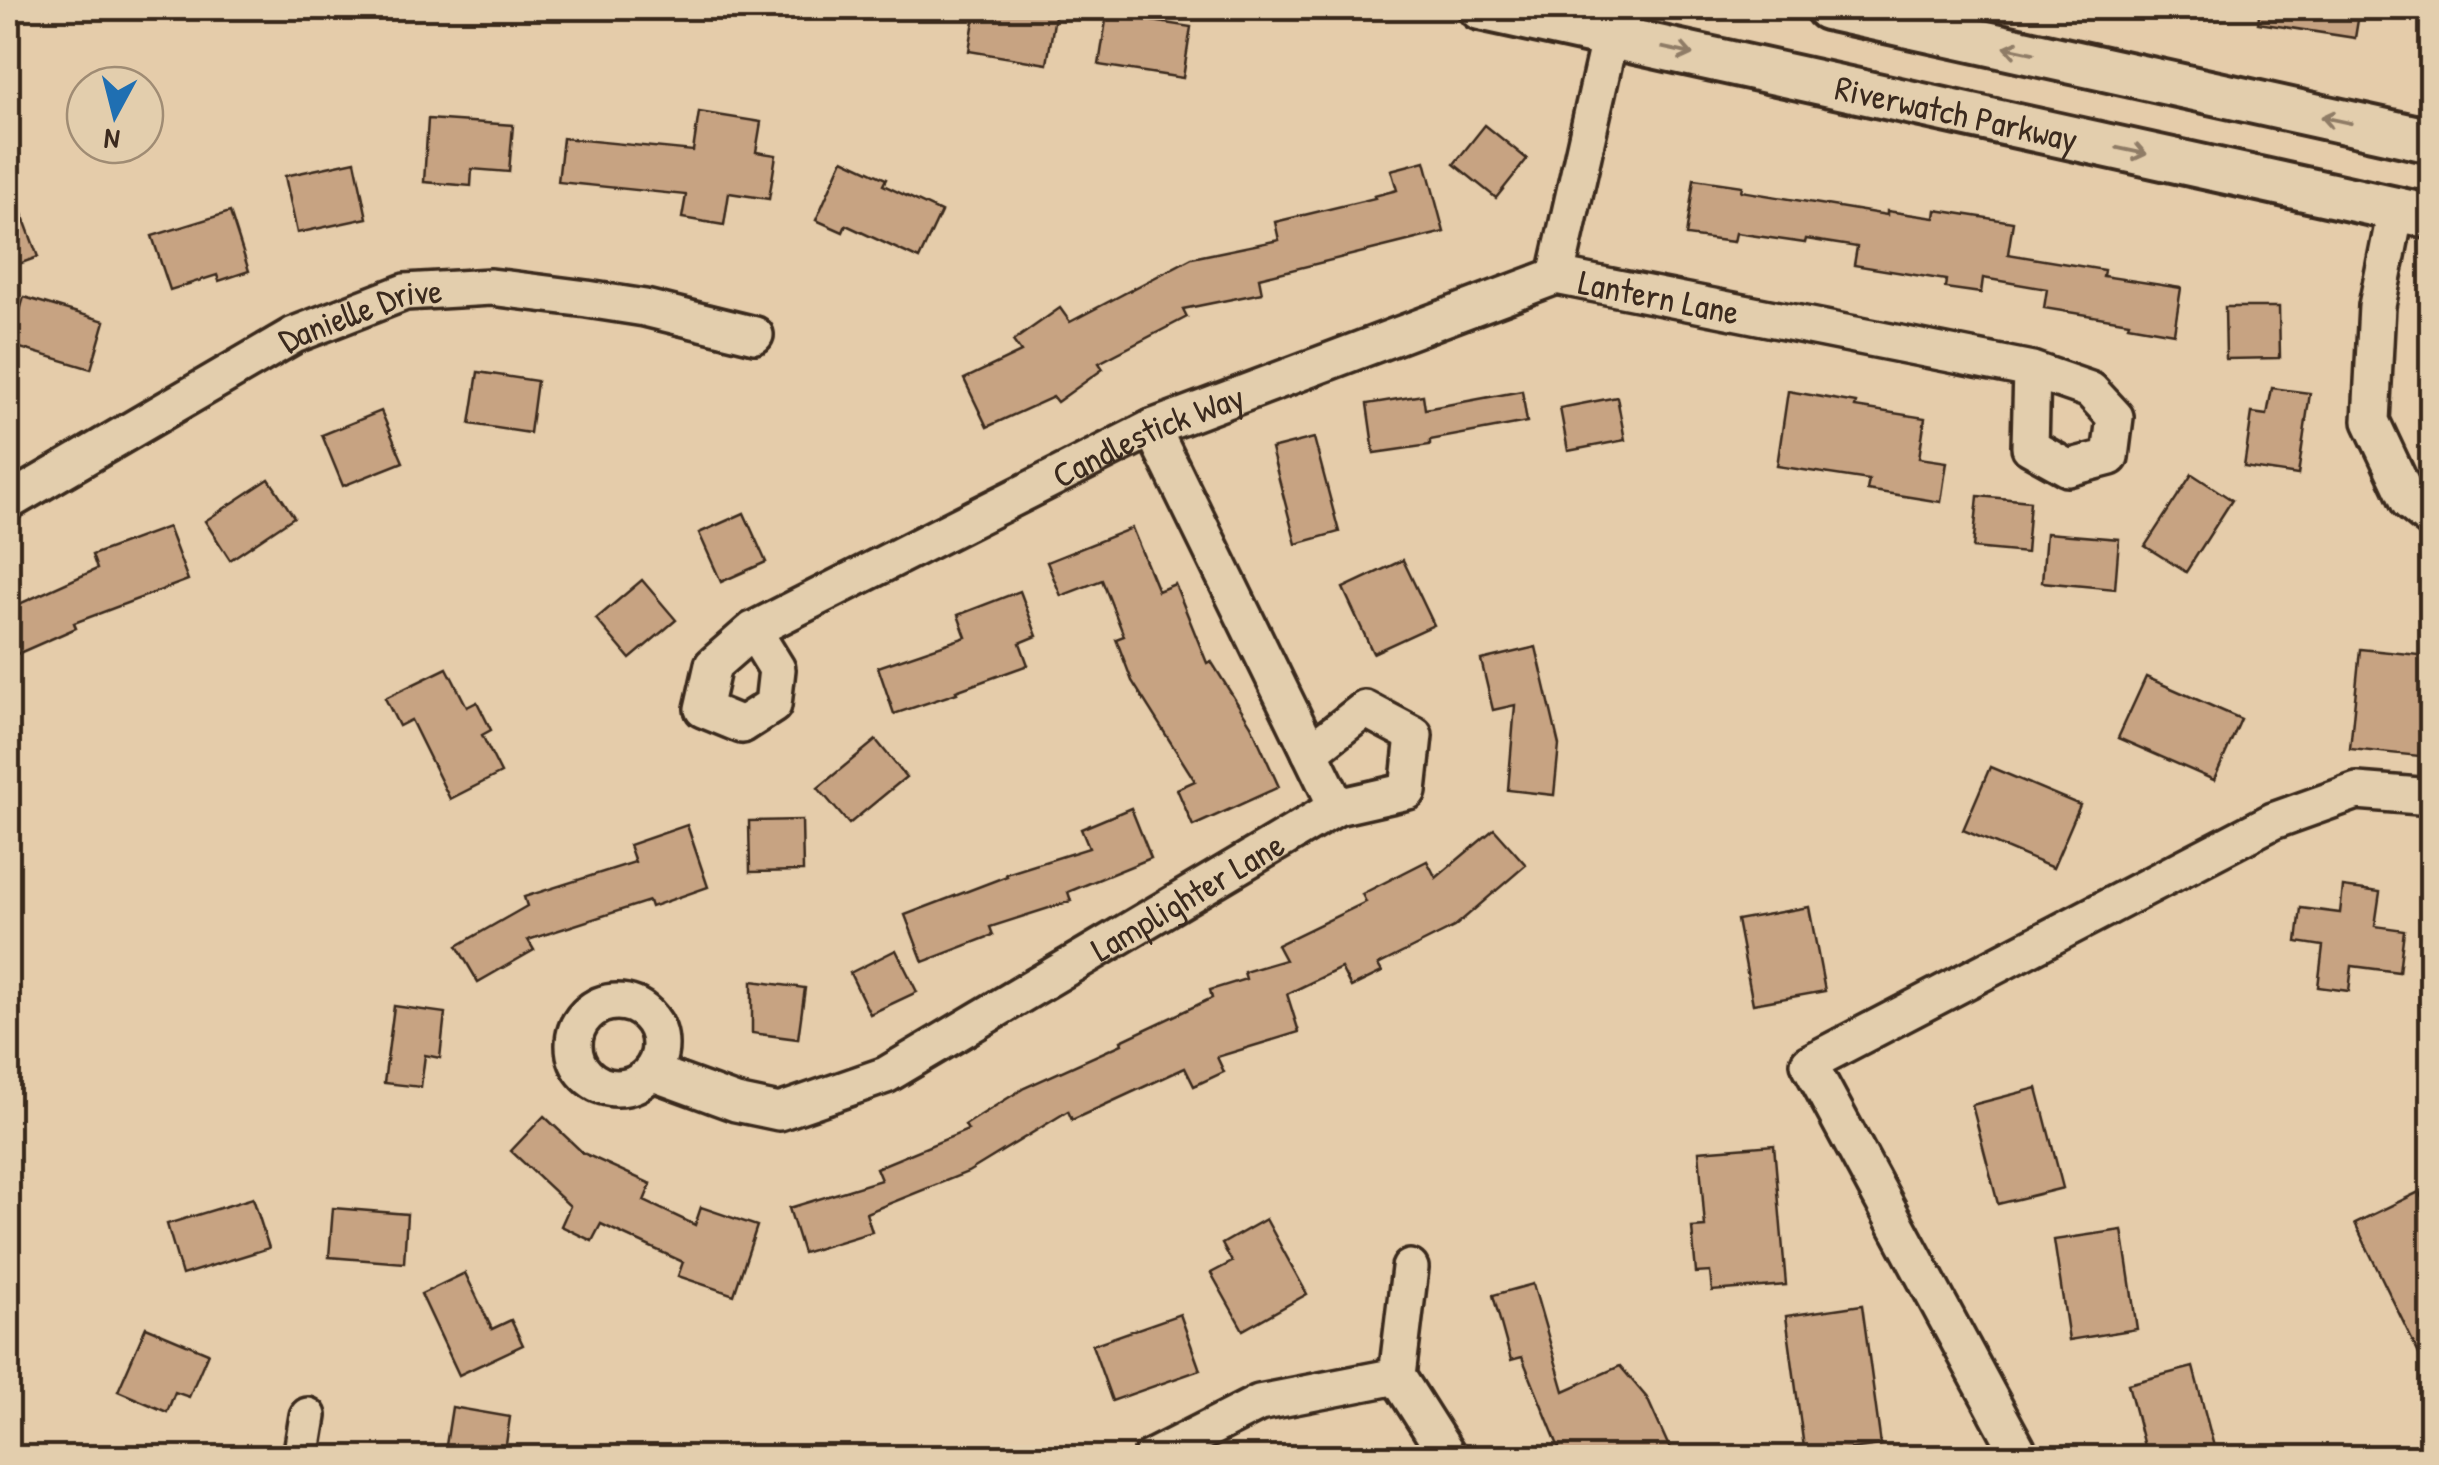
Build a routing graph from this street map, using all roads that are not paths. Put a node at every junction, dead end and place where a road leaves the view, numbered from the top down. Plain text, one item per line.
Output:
1 (1480, 8) edge
2 (1826, 8) edge
3 (1614, 22) edge
4 (2432, 141) edge
5 (2414, 214) edge
6 (1556, 276) junction
7 (754, 335) dead end
8 (2032, 370) dead end
9 (1152, 428) junction
10 (8, 502) edge
11 (2432, 521) edge
12 (753, 630) dead end
13 (1310, 752) junction
14 (2432, 797) edge
15 (1336, 807) junction
16 (651, 1072) dead end
17 (1410, 1268) dead end
18 (1397, 1376) junction
19 (308, 1416) dead end
20 (301, 1458) edge
21 (1151, 1458) edge
22 (1449, 1458) edge
23 (2022, 1458) edge

1 - 3 main road, Riverwatch Parkway
4 -> 2 main road, Riverwatch Parkway
3 -> 5 main road, Riverwatch Parkway
3 - 6 street, Lantern Lane
5 - 11 street
6 - 8 street, Lantern Lane
6 - 9 street, Candlestick Way
7 - 10 street, Danielle Drive
9 - 12 street, Candlestick Way
9 - 13 street
13 - 15 street
13 - 15 street, Lamplighter Lane
14 - 23 street
15 - 16 street, Lamplighter Lane
17 - 18 street
18 - 21 street
18 - 22 street
19 - 20 street

